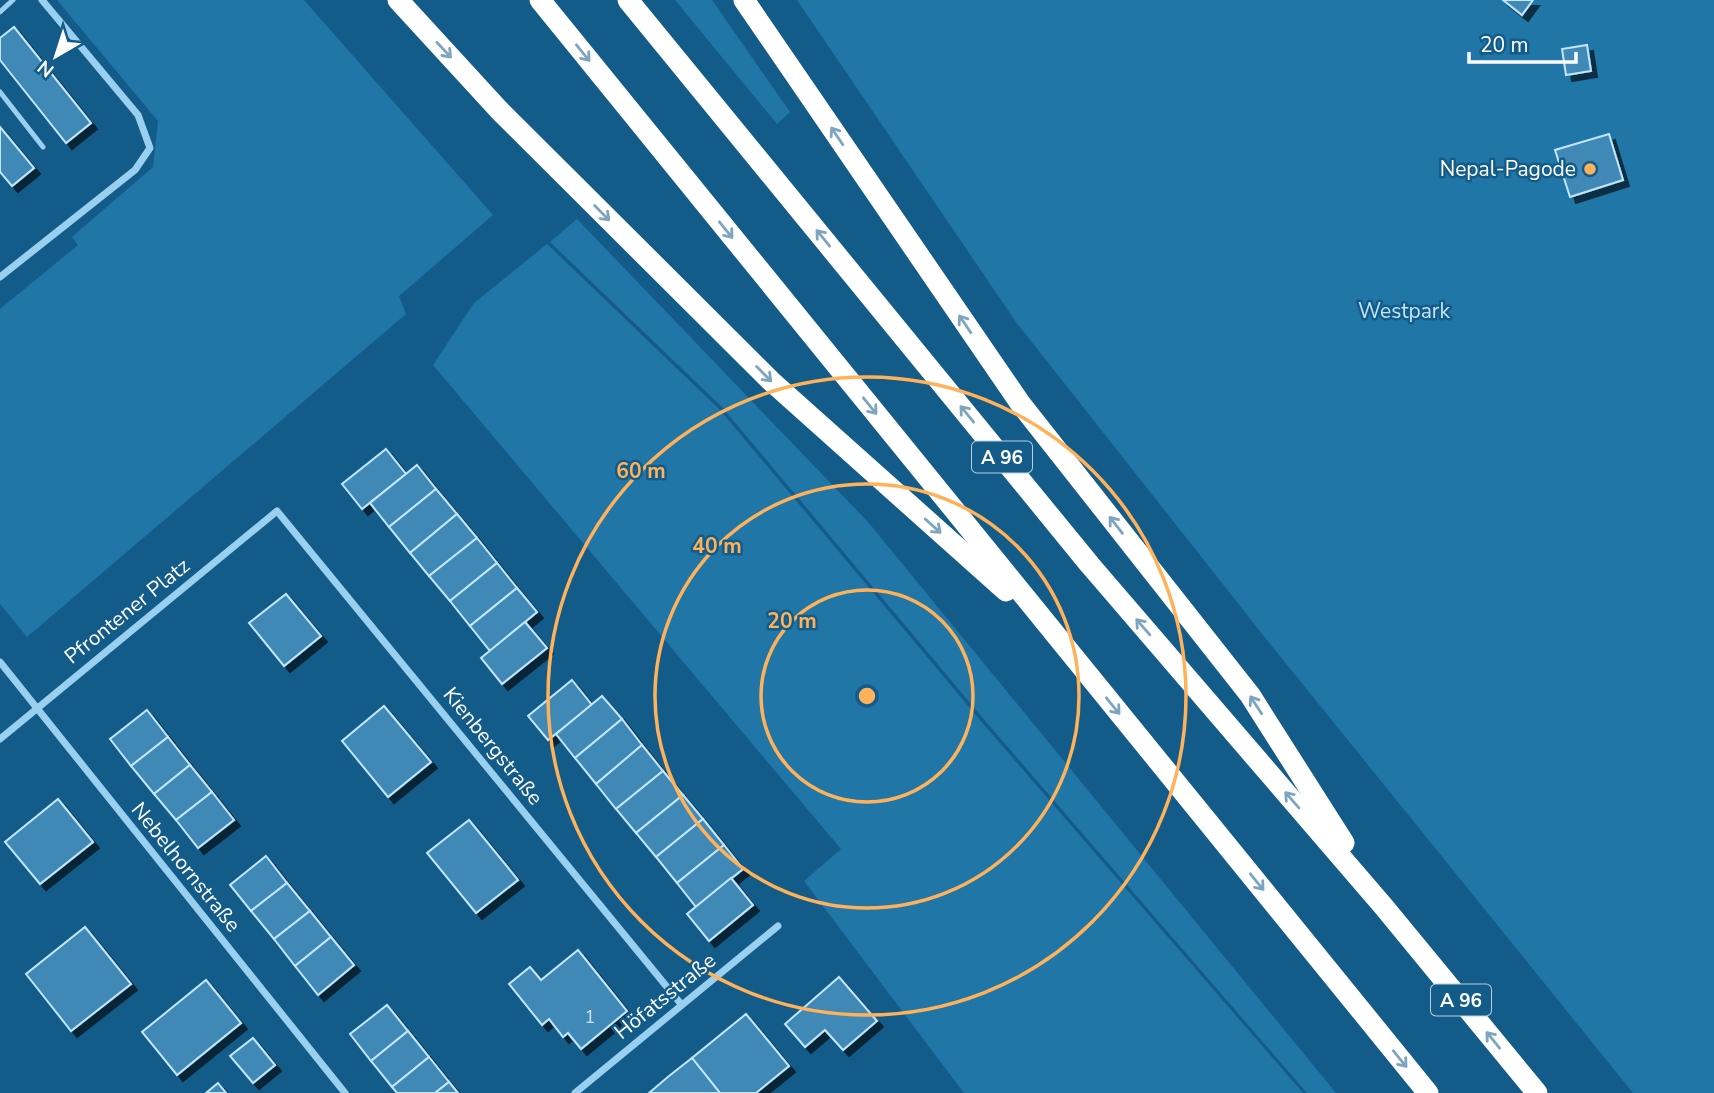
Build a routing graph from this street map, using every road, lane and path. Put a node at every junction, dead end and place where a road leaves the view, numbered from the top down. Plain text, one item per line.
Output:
1 (13, 0) edge
2 (42, 0) edge
3 (398, 0) edge
4 (540, 0) edge
5 (628, 0) edge
6 (744, 0) edge
7 (0, 12) edge
8 (0, 92) edge
9 (43, 147) dead end
10 (0, 277) edge
11 (277, 511) joint
12 (1055, 634) junction
13 (0, 662) edge
14 (35, 709) junction
15 (0, 739) edge
16 (1384, 907) junction
17 (778, 926) dead end
18 (681, 1004) junction
19 (345, 1093) edge
20 (575, 1093) edge
21 (1428, 1093) edge
22 (1537, 1093) edge

1 - 7 lane
2 - 10 street
3 -> 12 highway
4 -> 12 highway
16 -> 5 highway, A 96
16 -> 6 highway
8 - 9 lane
11 - 14 street, Pfrontener Platz
11 - 18 street, Kienbergstraße
12 -> 21 highway
13 - 14 street, Nebelhornstraße
14 - 15 street, Pfrontener Platz
14 - 19 street, Nebelhornstraße
22 -> 16 highway, A 96
17 - 18 street, Höfatsstraße
18 - 20 street, Höfatsstraße

